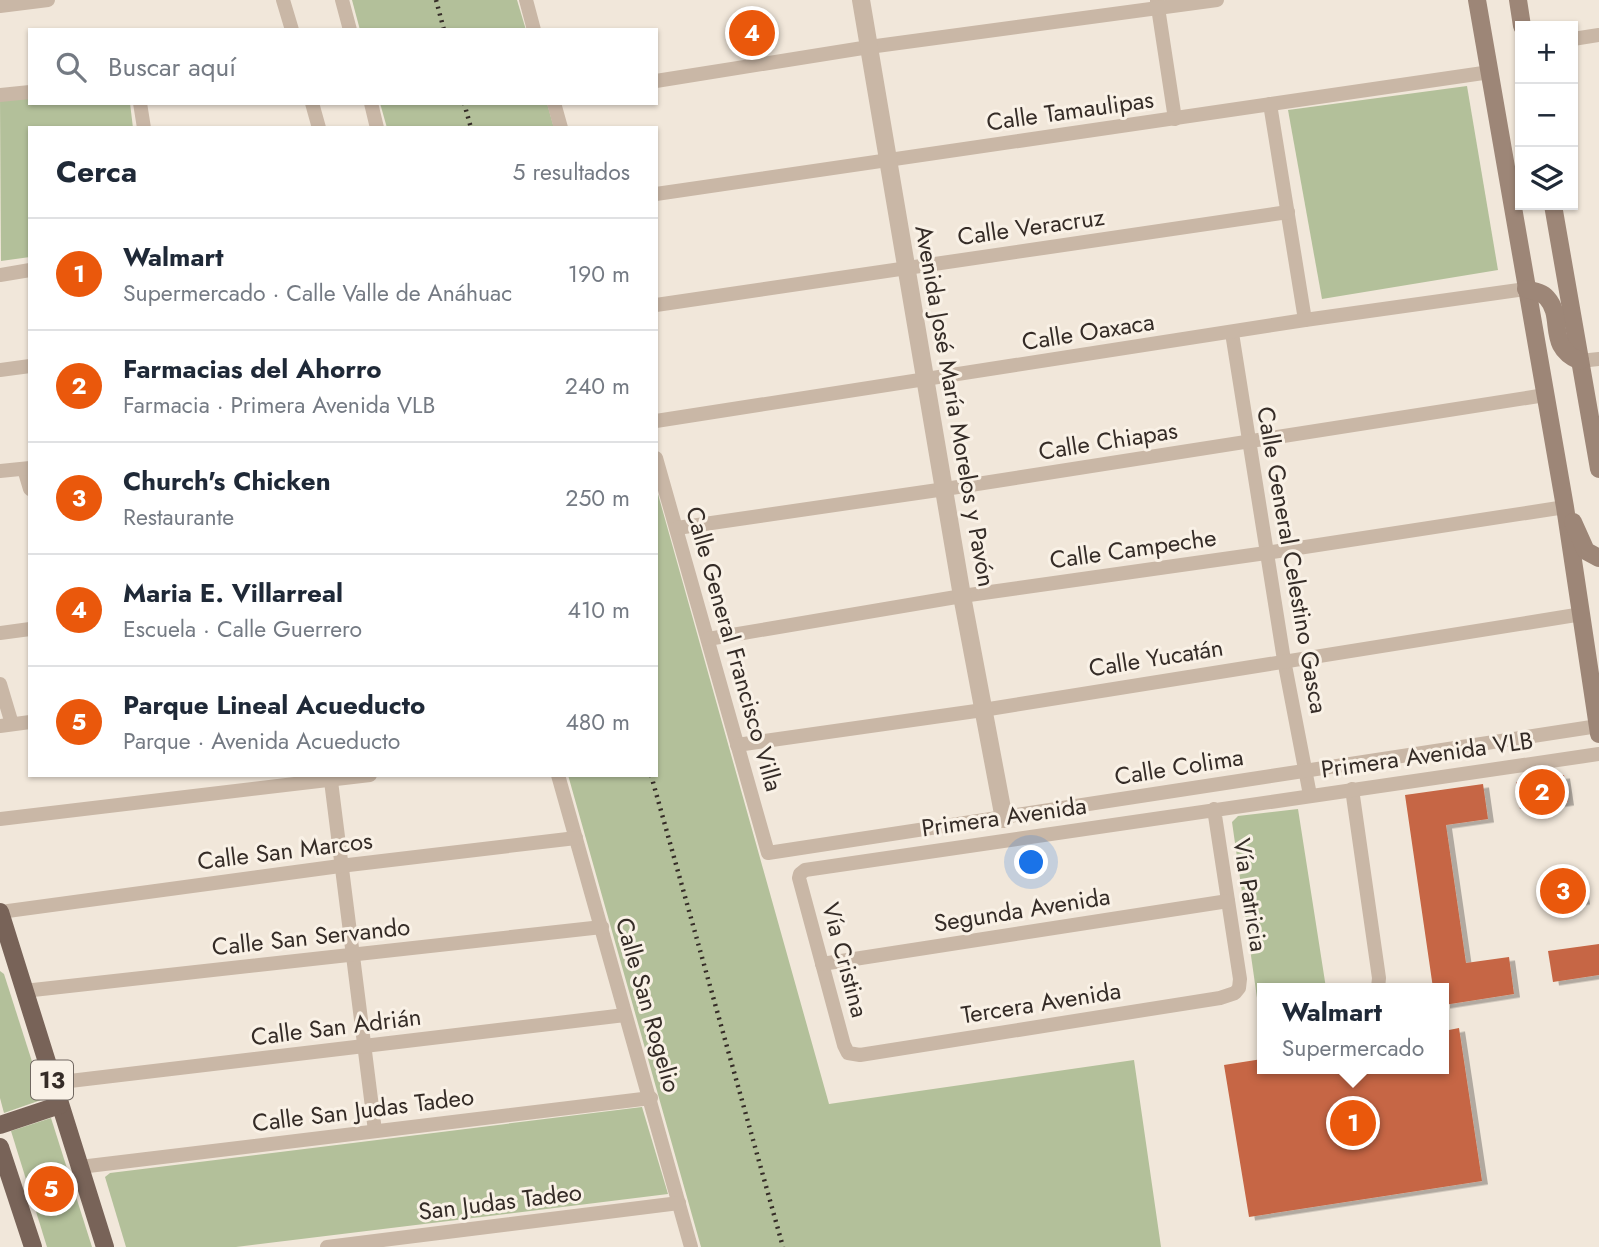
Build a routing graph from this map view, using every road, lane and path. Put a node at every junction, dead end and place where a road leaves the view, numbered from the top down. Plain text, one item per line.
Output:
1 (48, 0) edge
2 (283, 0) edge
3 (342, 0) edge
4 (526, 0) edge
5 (861, 0) edge
6 (1217, 0) edge
7 (1477, 0) edge
8 (1518, 0) edge
9 (1158, 5) edge
10 (0, 6) edge
11 (1521, 21) edge
12 (291, 28) edge
13 (349, 28) edge
14 (533, 28) edge
15 (1599, 35) edge
16 (1578, 38) edge
17 (869, 47) junction
18 (1490, 72) junction
19 (658, 81) edge
20 (28, 92) edge
21 (0, 95) edge
22 (1270, 104) junction
23 (141, 105) edge
24 (313, 105) edge
25 (371, 105) edge
26 (555, 105) edge
27 (1175, 119) junction
28 (144, 126) edge
29 (318, 126) edge
30 (376, 126) edge
31 (560, 126) edge
32 (889, 160) junction
33 (658, 194) edge
34 (1554, 210) edge
35 (1288, 212) junction
36 (906, 268) junction
37 (28, 271) edge
38 (0, 275) edge
39 (1526, 289) junction
40 (658, 305) edge
41 (1305, 320) junction
42 (1232, 333) junction
43 (1599, 359) edge
44 (1580, 361) junction
45 (28, 366) edge
46 (0, 370) edge
47 (925, 380) junction
48 (1545, 395) junction
49 (658, 421) edge
50 (1248, 442) junction
51 (658, 465) edge
52 (27, 468) edge
53 (1599, 469) edge
54 (0, 471) edge
55 (945, 489) junction
56 (1565, 507) junction
57 (677, 528) junction
58 (1266, 553) junction
59 (1599, 558) edge
60 (962, 596) junction
61 (1590, 616) edge
62 (28, 629) edge
63 (0, 633) edge
64 (708, 639) junction
65 (1284, 660) junction
66 (0, 684) edge
67 (983, 710) junction
68 (28, 722) edge
69 (6, 725) edge
70 (1598, 730) edge
71 (737, 745) junction
72 (1599, 754) edge
73 (1306, 769) junction
74 (357, 777) edge
75 (559, 777) edge
76 (331, 781) junction
77 (1352, 789) junction
78 (1310, 795) junction
79 (1262, 802) joint
80 (1214, 809) junction
81 (0, 818) edge
82 (1004, 818) junction
83 (576, 838) junction
84 (768, 853) joint
85 (340, 866) junction
86 (799, 878) joint
87 (1228, 901) junction
88 (0, 912) edge
89 (602, 927) junction
90 (352, 955) junction
91 (822, 964) junction
92 (1378, 983) edge
93 (1239, 988) joint
94 (24, 991) junction
95 (625, 1015) junction
96 (363, 1046) junction
97 (848, 1053) joint
98 (53, 1083) junction
99 (651, 1098) junction
100 (60, 1105) junction
101 (0, 1125) edge
102 (375, 1131) junction
103 (0, 1147) edge
104 (80, 1167) junction
105 (4, 1175) edge
106 (679, 1203) junction
107 (387, 1243) edge
108 (33, 1247) edge
109 (105, 1247) edge
110 (327, 1247) edge
111 (691, 1247) edge

1 - 10 street
2 - 12 street
3 - 13 street
4 - 14 street
5 - 17 street, Avenida José María Morelos y Pavón
6 - 9 street
7 - 18 main road
8 - 11 main road
9 - 17 street
9 - 27 street
15 - 16 street
17 - 19 street
17 - 32 street, Avenida José María Morelos y Pavón
18 - 22 street, Calle Tamaulipas
18 - 39 main road
20 - 21 street
22 - 27 street, Calle Tamaulipas
22 - 35 street
23 - 28 street
24 - 29 street
25 - 30 street
26 - 31 street
27 - 32 street, Calle Tamaulipas
32 - 33 street, Calle Tamaulipas
32 - 36 street, Avenida José María Morelos y Pavón
34 - 44 main road
35 - 36 street, Calle Veracruz
35 - 41 street
36 - 40 street, Calle Veracruz
36 - 47 street, Avenida José María Morelos y Pavón
37 - 38 street
39 - 41 street, Calle Oaxaca
39 - 44 main road
39 - 48 main road
41 - 42 street, Calle Oaxaca
42 - 47 street, Calle Oaxaca
42 - 50 street, Calle General Celestino Gasca
43 - 44 street
44 - 53 main road
45 - 46 street
47 - 49 street, Calle Oaxaca
47 - 55 street, Avenida José María Morelos y Pavón
48 - 50 street, Calle Chiapas
48 - 56 main road
50 - 55 street, Calle Chiapas
50 - 58 street, Calle General Celestino Gasca
51 - 57 street, Calle General Francisco Villa
52 - 54 street
55 - 57 street, Calle Chiapas
55 - 60 street, Avenida José María Morelos y Pavón
56 - 58 street, Calle Campeche
56 - 59 main road
56 - 61 main road
57 - 64 street, Calle General Francisco Villa
58 - 60 street, Calle Campeche
58 - 65 street, Calle General Celestino Gasca
60 - 64 street, Calle Campeche
60 - 67 street, Avenida José María Morelos y Pavón
61 - 65 street, Calle Yucatán
61 - 70 main road
62 - 63 street
64 - 71 street, Calle General Francisco Villa
65 - 67 street, Calle Yucatán
65 - 73 street, Calle General Celestino Gasca
66 - 69 street
67 - 71 street, Calle Yucatán
67 - 82 street, Avenida José María Morelos y Pavón
68 - 69 street
70 - 73 street, Calle Colima
71 - 84 street, Calle General Francisco Villa
72 - 77 street, Primera Avenida VLB
73 - 78 street, Calle General Celestino Gasca
73 - 82 street, Calle Colima
74 - 76 street
75 - 83 street, Calle San Rogelio
76 - 81 street
76 - 85 street
77 - 78 street, Primera Avenida VLB
77 - 92 street
78 - 79 street, Primera Avenida VLB
79 - 80 street, Primera Avenida
80 - 86 street, Primera Avenida
80 - 87 street, Vía Patricia
82 - 84 street, Calle Colima
83 - 85 street, Calle San Marcos
83 - 89 street, Calle San Rogelio
85 - 88 street, Calle San Marcos
85 - 90 street
86 - 91 street, Vía Cristina
87 - 91 street, Segunda Avenida
87 - 93 street, Vía Patricia
88 - 94 main road, 13
89 - 90 street, Calle San Servando
89 - 95 street, Calle San Rogelio
90 - 94 street, Calle San Servando
90 - 96 street
91 - 97 street, Vía Cristina
93 - 97 street, Tercera Avenida
94 - 98 main road, 13
95 - 96 street, Calle San Adrián
95 - 99 street, Calle San Rogelio
96 - 98 street, Calle San Adrián
96 - 102 street
98 - 100 main road, 13
99 - 102 street, Calle San Judas Tadeo
99 - 106 street, Calle San Rogelio
100 - 101 main road
100 - 104 main road, 13
102 - 104 street, Calle San Judas Tadeo
103 - 105 main road
104 - 109 main road, 13
105 - 108 main road
106 - 107 street, San Judas Tadeo
106 - 111 street, Calle San Rogelio
107 - 110 street, San Judas Tadeo

